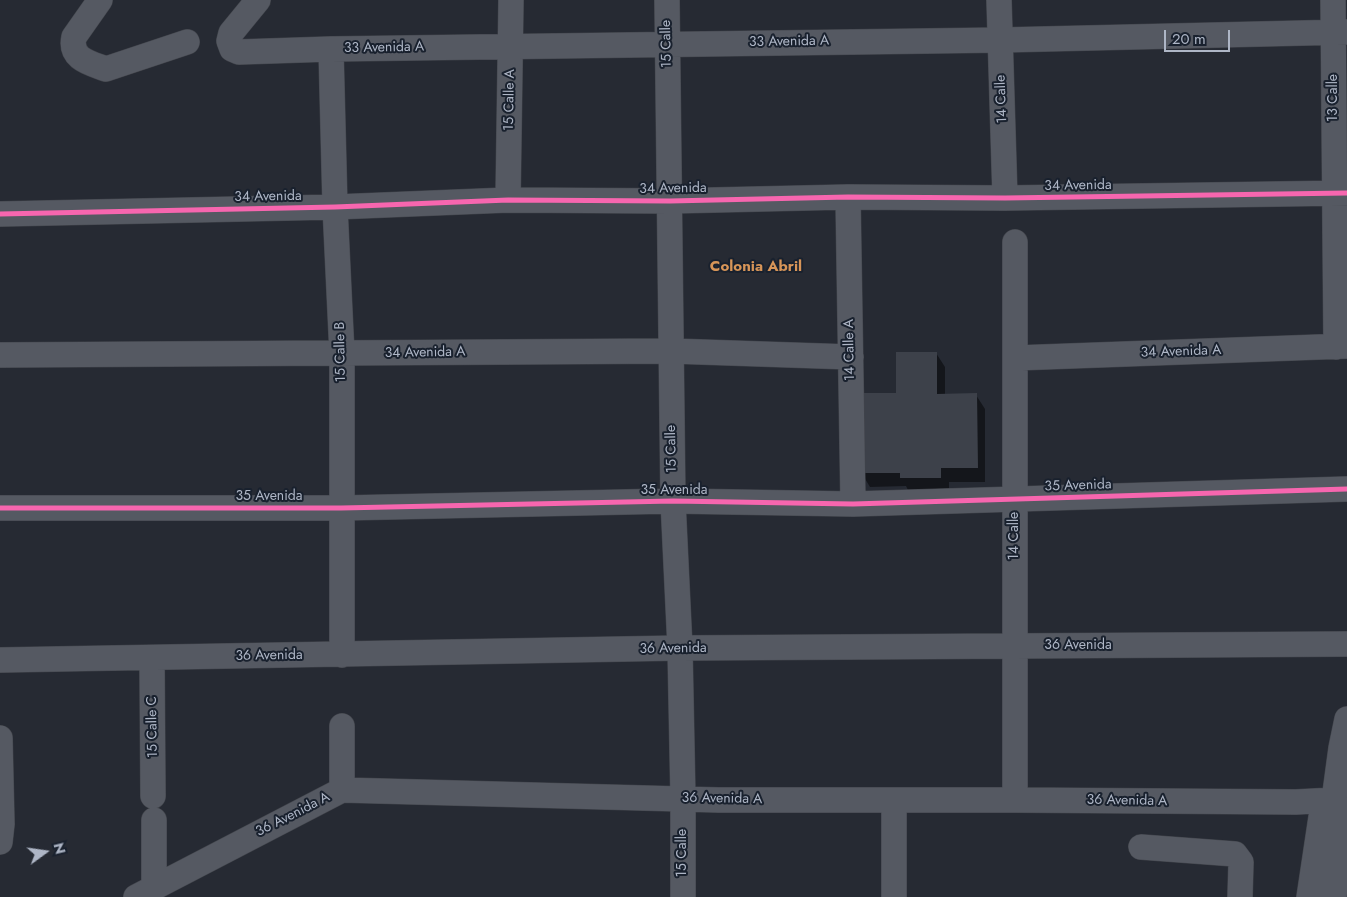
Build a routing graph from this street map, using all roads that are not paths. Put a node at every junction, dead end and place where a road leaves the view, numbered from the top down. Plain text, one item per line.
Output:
1 (100, 0) edge
2 (258, 0) edge
3 (511, 0) edge
4 (667, 0) edge
5 (999, 0) edge
6 (1333, 0) edge
7 (1340, 32) edge
8 (1001, 40) junction
9 (187, 42) dead end
10 (666, 43) junction
11 (511, 46) junction
12 (331, 49) junction
13 (1341, 193) edge
14 (848, 197) junction
15 (1005, 198) junction
16 (508, 200) junction
17 (670, 201) junction
18 (335, 207) junction
19 (0, 214) edge
20 (1015, 242) dead end
21 (1341, 346) edge
22 (671, 351) junction
23 (342, 354) junction
24 (0, 355) edge
25 (851, 357) junction
26 (1015, 358) junction
27 (1347, 489) edge
28 (1015, 500) junction
29 (673, 501) junction
30 (853, 504) junction
31 (0, 508) edge
32 (342, 508) junction
33 (1347, 644) edge
34 (1016, 646) junction
35 (680, 648) junction
36 (342, 655) junction
37 (152, 658) junction
38 (0, 660) edge
39 (1347, 719) edge
40 (342, 726) dead end
41 (0, 738) edge
42 (1344, 748) edge
43 (342, 790) junction
44 (683, 799) junction
45 (894, 800) junction
46 (1015, 800) junction
47 (1334, 800) junction
48 (0, 842) edge
49 (1141, 847) dead end
50 (145, 892) edge
51 (683, 897) edge
52 (894, 897) edge
53 (1240, 897) edge
54 (1309, 897) edge
55 (1334, 897) edge

1 - 9 street
2 - 12 street, 33 Avenida A
3 - 11 street, 15 Calle A
4 - 10 street, 15 Calle
5 - 8 street, 14 Calle
6 - 7 street, 13 Calle
7 - 8 street, 33 Avenida A
7 - 13 street, 13 Calle
8 - 10 street, 33 Avenida A
8 - 15 street, 14 Calle
10 - 11 street, 33 Avenida A
10 - 17 street, 15 Calle
11 - 12 street, 33 Avenida A
11 - 16 street, 15 Calle A
12 - 18 street, 15 Calle B
13 - 15 street, 34 Avenida
13 - 21 street, 13 Calle
14 - 15 street, 34 Avenida
14 - 17 street, 34 Avenida
14 - 25 street, 14 Calle A
16 - 17 street, 34 Avenida
16 - 18 street, 34 Avenida
17 - 22 street, 15 Calle
18 - 19 street, 34 Avenida
18 - 23 street, 15 Calle B
20 - 26 street, 14 Calle
21 - 26 street, 34 Avenida A
22 - 23 street, 34 Avenida A
22 - 25 street, 34 Avenida A
22 - 29 street, 15 Calle
23 - 24 street, 34 Avenida A
23 - 32 street, 15 Calle B
25 - 30 street, 14 Calle A
26 - 28 street, 14 Calle
27 - 28 street, 35 Avenida
28 - 30 street, 35 Avenida
28 - 34 street, 14 Calle
29 - 30 street, 35 Avenida
29 - 32 street, 35 Avenida
29 - 35 street, 15 Calle
31 - 32 street, 35 Avenida
32 - 36 street, 15 Calle B
33 - 34 street, 36 Avenida
34 - 35 street, 36 Avenida
34 - 46 street, 14 Calle
35 - 36 street, 36 Avenida
35 - 44 street, 15 Calle
36 - 37 street, 36 Avenida
37 - 38 street, 36 Avenida
37 - 50 street, 15 Calle C
39 - 42 street
40 - 43 street
41 - 48 street
42 - 47 street
43 - 44 street, 36 Avenida A
43 - 50 street, 36 Avenida A
44 - 45 street, 36 Avenida A
44 - 51 street, 15 Calle
45 - 46 street, 36 Avenida A
45 - 52 street
46 - 47 street, 36 Avenida A
47 - 54 street
47 - 55 street
49 - 53 street

